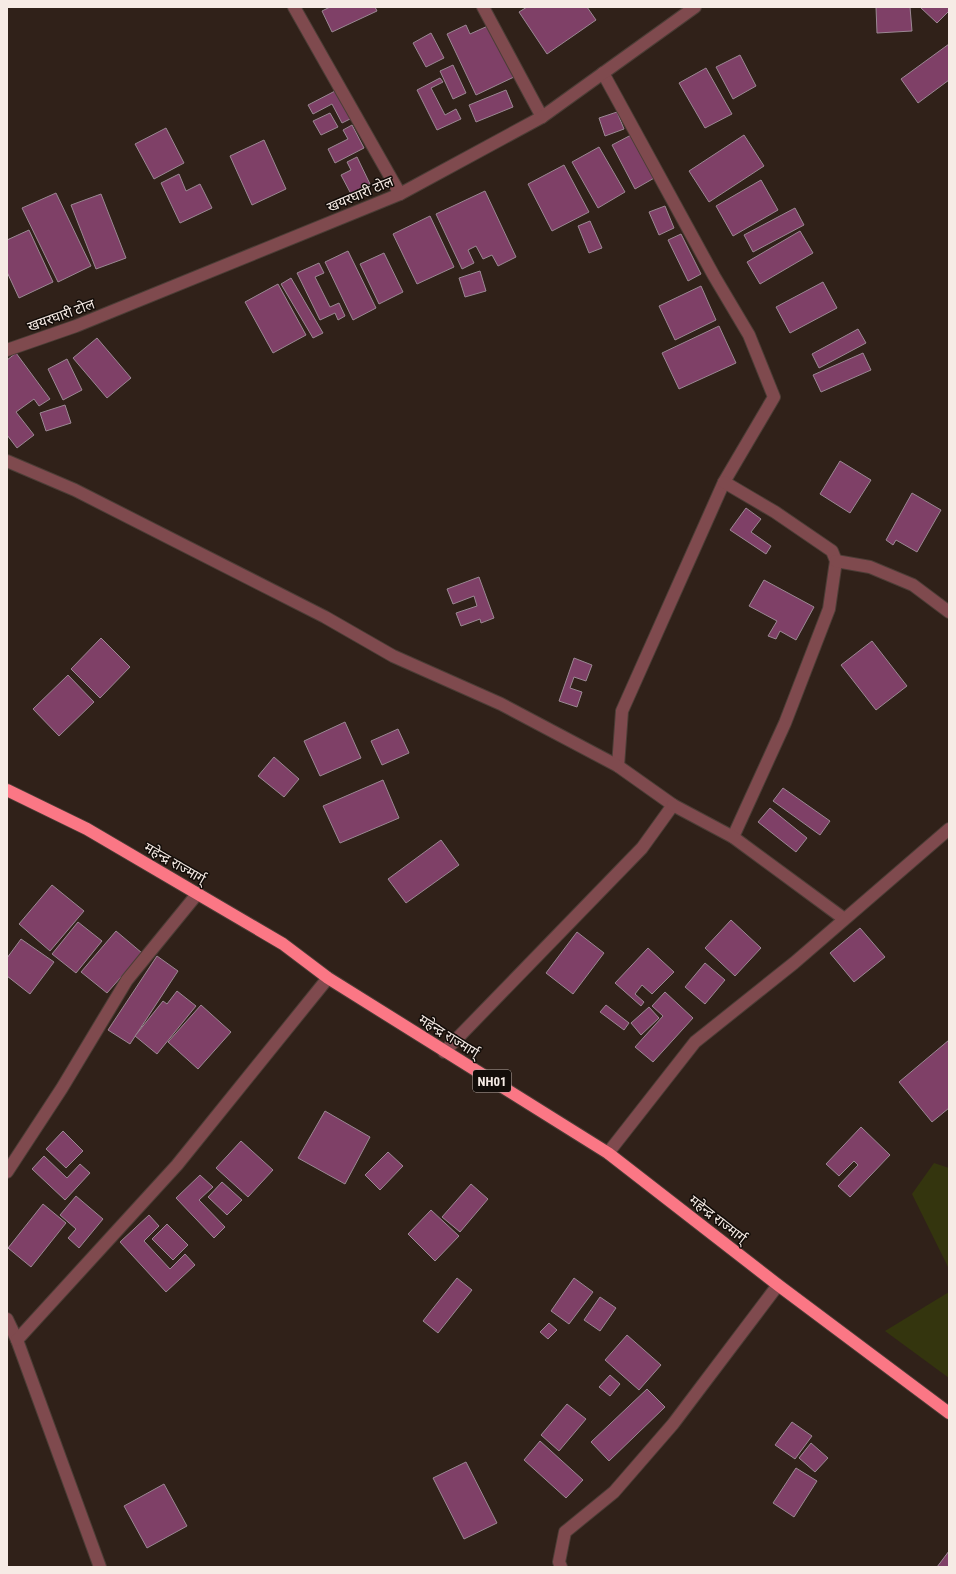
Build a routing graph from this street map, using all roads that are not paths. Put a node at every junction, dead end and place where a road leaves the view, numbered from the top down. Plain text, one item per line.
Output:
1 (294, 7) edge
2 (483, 7) edge
3 (695, 7) edge
4 (603, 73) junction
5 (542, 117) junction
6 (400, 194) junction
7 (7, 350) edge
8 (7, 461) edge
9 (724, 482) junction
10 (836, 561) junction
11 (949, 612) edge
12 (618, 766) junction
13 (7, 790) edge
14 (673, 805) junction
15 (949, 829) edge
16 (734, 837) junction
17 (198, 893) junction
18 (843, 918) junction
19 (328, 978) junction
20 (444, 1052) junction
21 (608, 1153) junction
22 (7, 1172) edge
23 (778, 1285) junction
24 (7, 1319) edge
25 (17, 1340) junction
26 (949, 1413) edge
27 (100, 1567) edge
28 (560, 1567) edge

1 - 6 street
2 - 5 street
3 - 4 street, खयरघारी टोल
4 - 5 street, खयरघारी टोल
4 - 9 street
5 - 6 street, खयरघारी टोल
6 - 7 street, खयरघारी टोल
8 - 12 street
9 - 10 street
9 - 12 street
10 - 11 street
10 - 16 street
12 - 14 street
13 - 17 highway, महेन्द्र राज्मार्ग् / NH01
14 - 16 street
14 - 20 street
15 - 18 street
16 - 18 street
17 - 19 highway, महेन्द्र राज्मार्ग् / NH01
17 - 22 street
18 - 21 street
19 - 20 highway, महेन्द्र राज्मार्ग् / NH01
19 - 25 street
20 - 21 highway, महेन्द्र राज्मार्ग् / NH01
21 - 23 highway, महेन्द्र राज्मार्ग् / NH01
23 - 26 highway, महेन्द्र राज्मार्ग् / NH01
23 - 28 street
24 - 25 street
25 - 27 street

